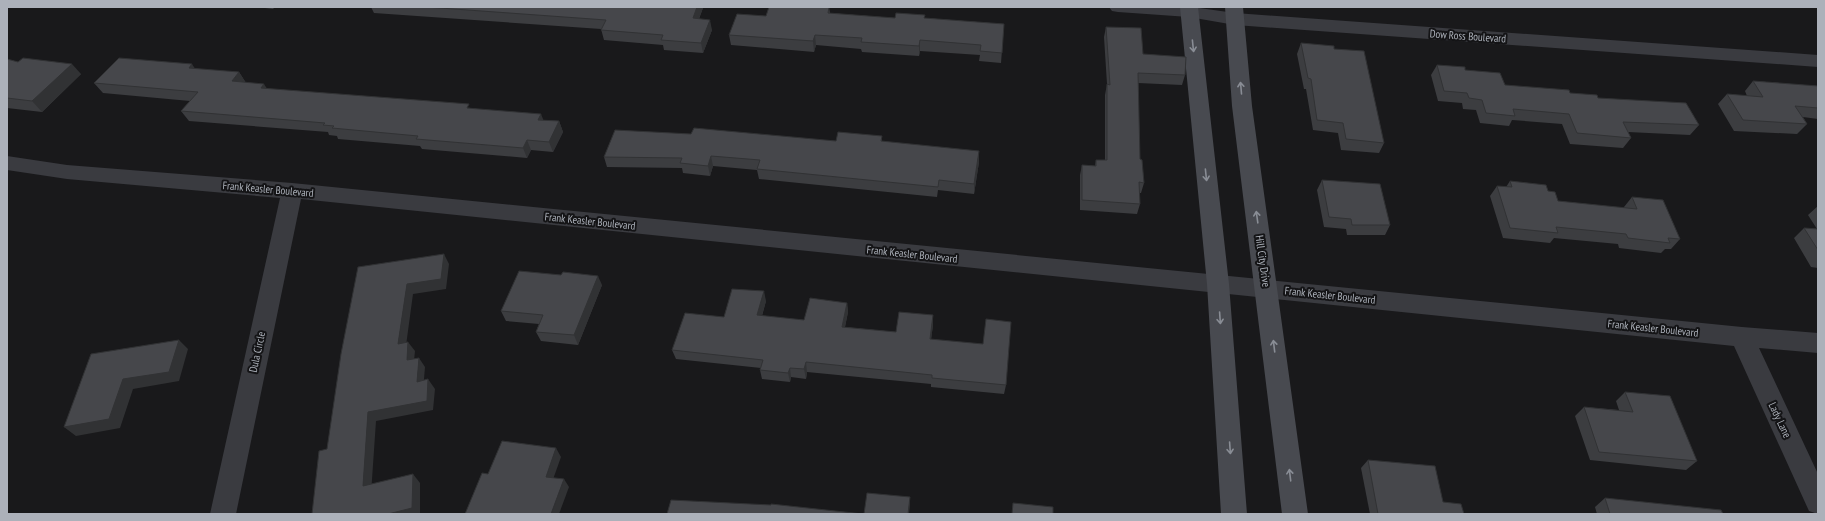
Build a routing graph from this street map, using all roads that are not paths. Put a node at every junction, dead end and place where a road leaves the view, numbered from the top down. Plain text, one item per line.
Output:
1 (1118, 7) edge
2 (1189, 10) edge
3 (1234, 13) edge
4 (1818, 61) edge
5 (7, 163) edge
6 (292, 191) junction
7 (1218, 284) junction
8 (1267, 289) junction
9 (1742, 337) junction
10 (1818, 343) edge
11 (1818, 502) edge
12 (223, 514) edge
13 (1234, 514) edge
14 (1295, 514) edge

1 - 2 street, Dow Ross Boulevard
2 - 3 street, Dow Ross Boulevard
2 -> 7 street
3 - 4 street, Dow Ross Boulevard
8 -> 3 street, Hill City Drive
5 - 6 street, Frank Keasler Boulevard
6 - 7 street, Frank Keasler Boulevard
6 - 12 street, Dula Circle
7 - 8 street, Frank Keasler Boulevard
7 -> 13 street
8 - 9 street, Frank Keasler Boulevard
14 -> 8 street, Hill City Drive
9 - 10 street, Frank Keasler Boulevard
9 - 11 street, Lady Lane

